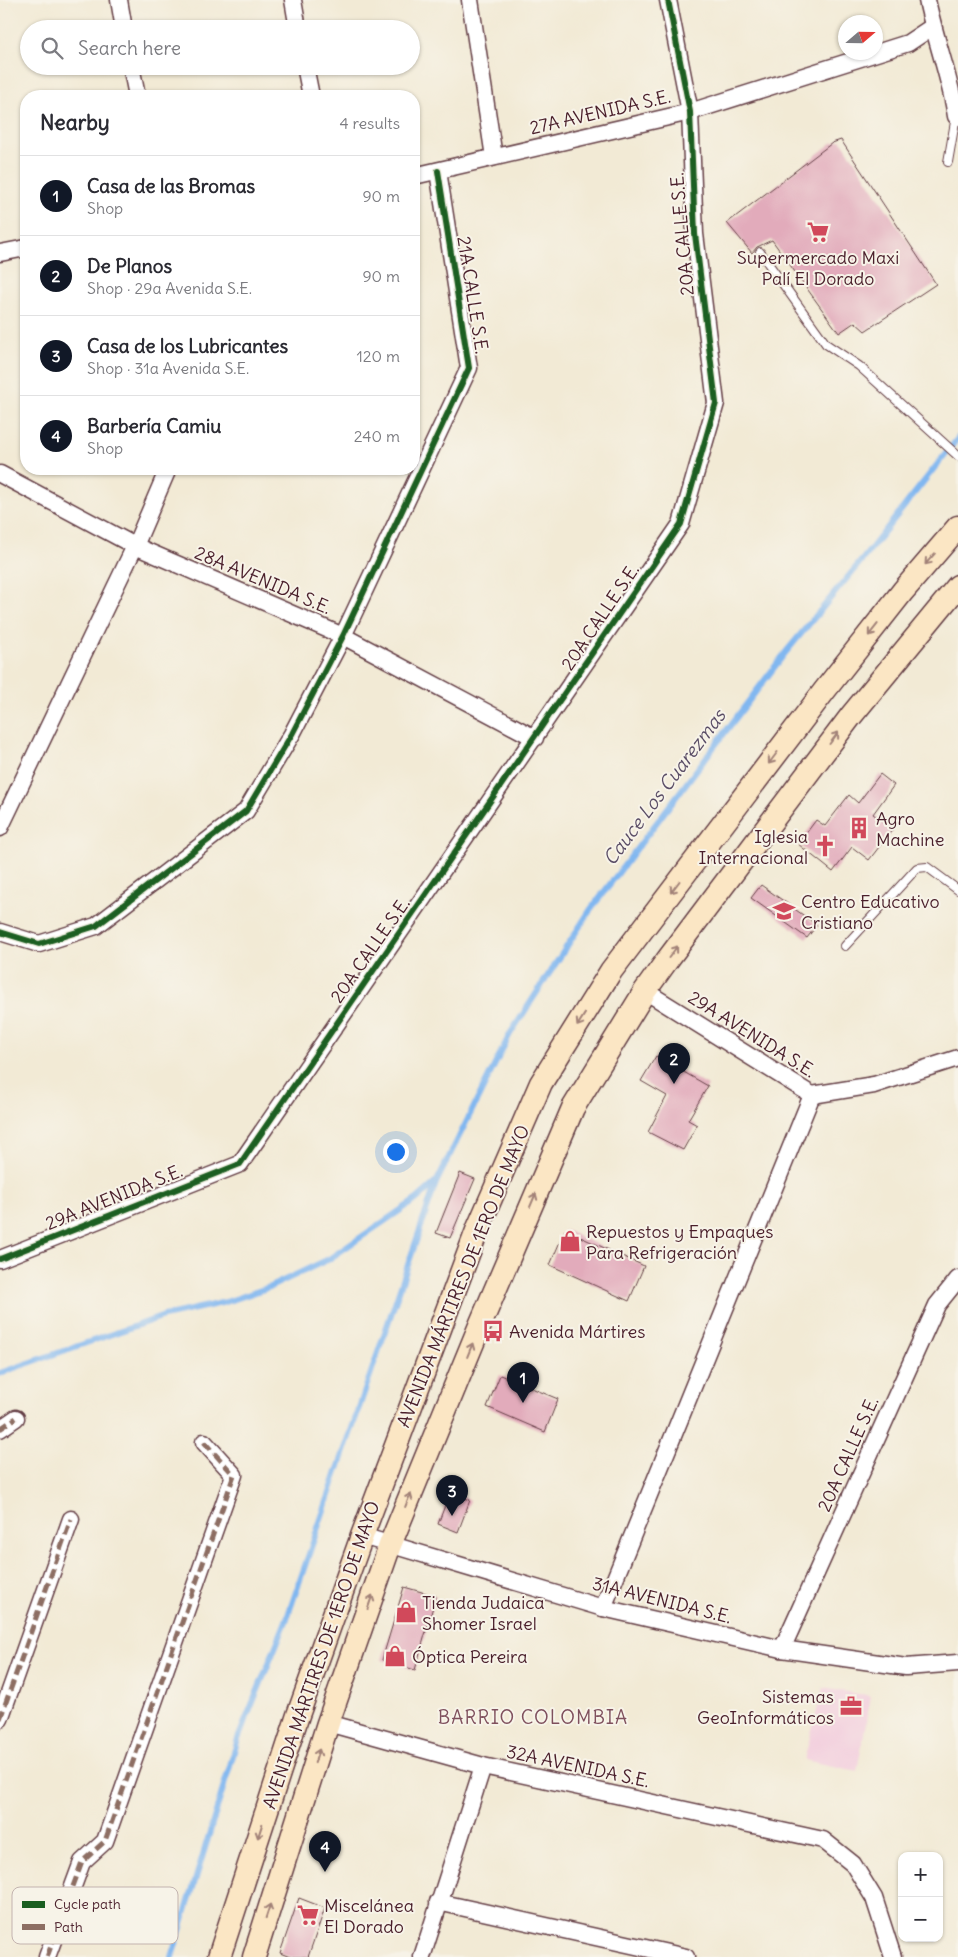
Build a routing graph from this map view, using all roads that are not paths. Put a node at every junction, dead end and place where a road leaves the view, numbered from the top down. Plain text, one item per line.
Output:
1 (119, 0) edge
2 (293, 0) edge
3 (470, 0) edge
4 (668, 0) edge
5 (926, 0) edge
6 (122, 20) edge
7 (296, 20) edge
8 (932, 27) junction
9 (133, 75) edge
10 (307, 75) edge
11 (136, 90) edge
12 (310, 90) edge
13 (690, 112) junction
14 (957, 117) edge
15 (494, 157) junction
16 (948, 162) dead end
17 (438, 171) junction
18 (420, 175) edge
19 (20, 249) edge
20 (760, 252) dead end
21 (0, 253) edge
22 (958, 456) edge
23 (0, 474) edge
24 (420, 474) edge
25 (165, 475) edge
26 (419, 475) edge
27 (958, 528) edge
28 (135, 546) junction
29 (958, 586) edge
30 (903, 591) junction
31 (933, 615) junction
32 (343, 636) junction
33 (535, 738) junction
34 (0, 828) edge
35 (958, 890) edge
36 (0, 932) edge
37 (844, 946) dead end
38 (645, 991) junction
39 (958, 1058) edge
40 (812, 1094) junction
41 (240, 1164) joint
42 (0, 1259) edge
43 (958, 1279) edge
44 (16, 1418) dead end
45 (0, 1429) edge
46 (204, 1442) dead end
47 (71, 1519) dead end
48 (362, 1536) junction
49 (390, 1545) junction
50 (603, 1608) junction
51 (782, 1649) junction
52 (958, 1663) edge
53 (0, 1720) edge
54 (328, 1723) junction
55 (483, 1766) junction
56 (73, 1887) edge
57 (438, 1902) junction
58 (52, 1944) edge
59 (47, 1957) edge
60 (219, 1957) edge
61 (254, 1957) edge
62 (422, 1957) edge
63 (686, 1957) edge
64 (893, 1957) edge

1 - 6 street
2 - 7 street
3 - 15 street
4 - 13 street, 20A CALLE S.E.
5 - 8 street
8 - 13 street, 27A AVENIDA S.E.
8 - 14 street
9 - 11 street
10 - 12 street
13 - 15 street, 27A AVENIDA S.E.
13 - 33 street, 20A CALLE S.E.
14 - 16 lane
15 - 17 street, 27A AVENIDA S.E.
17 - 18 street, 27A AVENIDA S.E.
17 - 24 street, 21A CALLE S.E.
19 - 21 street
20 - 22 lane
23 - 28 street, 28A AVENIDA S.E.
25 - 28 street
26 - 32 street, 21A CALLE S.E.
27 -> 30 main road, AVENIDA MÁRTIRES DE 1ERO DE MAYO
28 - 32 street, 28A AVENIDA S.E.
28 - 34 street
29 - 31 main road, AVENIDA MÁRTIRES DE 1ERO DE MAYO
30 - 31 main road
30 -> 48 main road, AVENIDA MÁRTIRES DE 1ERO DE MAYO
38 -> 31 main road, AVENIDA MÁRTIRES DE 1ERO DE MAYO
32 - 33 street, 28A AVENIDA S.E.
32 - 36 street, 21A CALLE S.E.
33 - 41 street, 20A CALLE S.E.
35 - 37 lane
38 - 40 street, 29A AVENIDA S.E.
49 -> 38 main road, AVENIDA MÁRTIRES DE 1ERO DE MAYO
39 - 40 street, 29A AVENIDA S.E.
40 - 50 street
41 - 42 street, 29A AVENIDA S.E.
43 - 51 street, 20A CALLE S.E.
44 - 45 street
46 - 56 street
47 - 53 street
48 - 49 street, 31A AVENIDA S.E.
48 -> 60 main road, AVENIDA MÁRTIRES DE 1ERO DE MAYO
49 - 50 street, 31A AVENIDA S.E.
54 -> 49 main road, AVENIDA MÁRTIRES DE 1ERO DE MAYO
50 - 51 street, 31A AVENIDA S.E.
51 - 52 street, 31A AVENIDA S.E.
54 - 55 street, 32A AVENIDA S.E.
61 -> 54 main road, AVENIDA MÁRTIRES DE 1ERO DE MAYO
55 - 57 street
55 - 64 street, 32A AVENIDA S.E.
57 - 62 street
57 - 63 street
58 - 59 street

